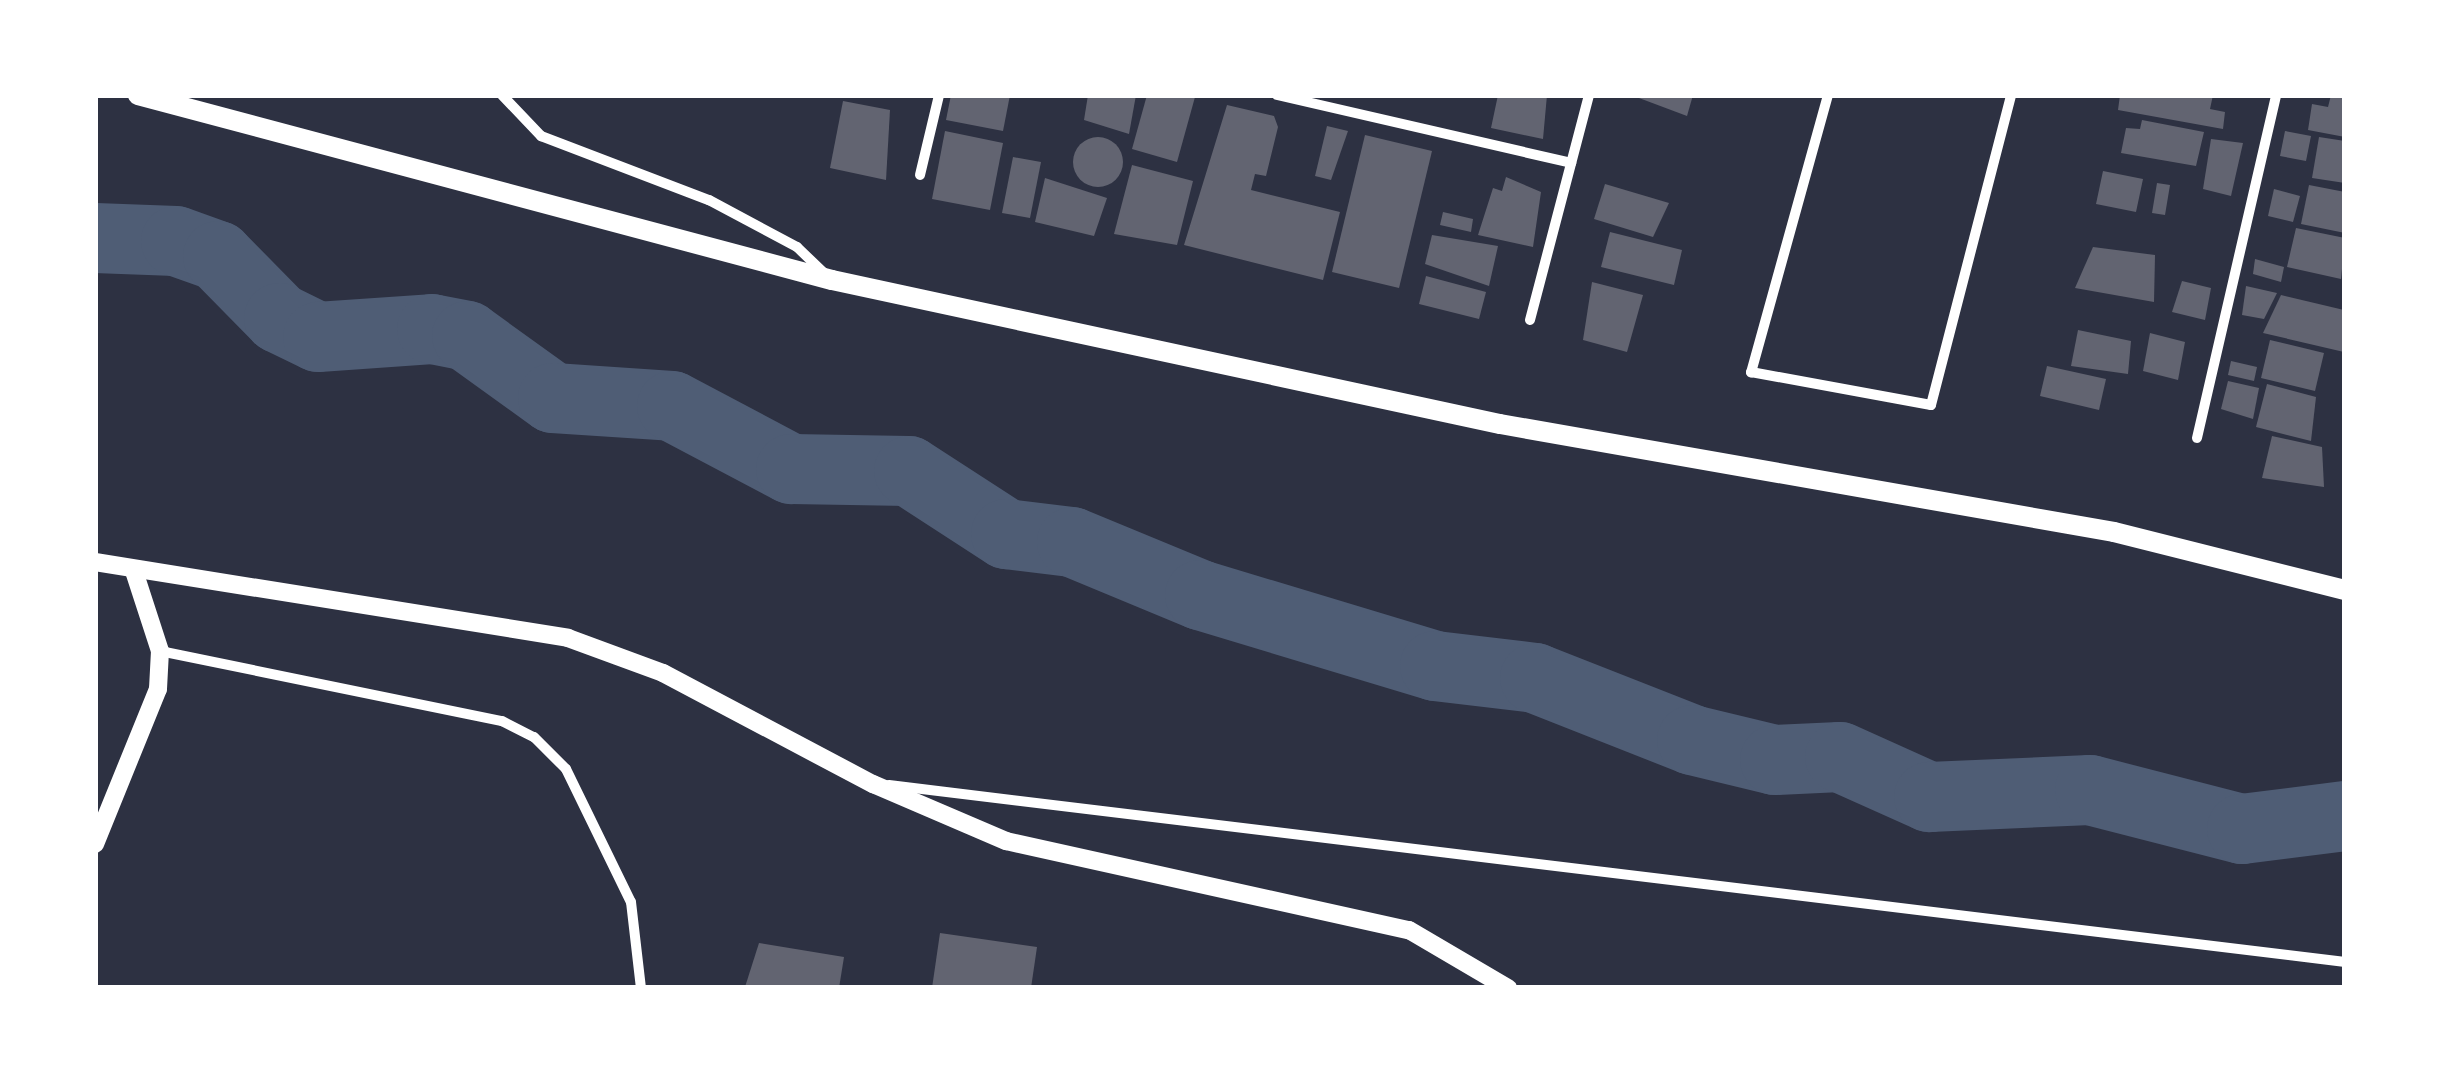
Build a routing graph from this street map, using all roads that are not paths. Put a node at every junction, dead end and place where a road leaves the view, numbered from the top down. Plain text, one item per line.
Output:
1 (138, 95) edge
2 (502, 95) edge
3 (939, 95) edge
4 (1277, 95) edge
5 (1589, 95) edge
6 (1828, 95) edge
7 (2010, 95) edge
8 (2276, 95) edge
9 (1571, 163) junction
10 (920, 175) dead end
11 (832, 280) junction
12 (1530, 320) dead end
13 (2197, 438) dead end
14 (95, 562) edge
15 (134, 570) junction
16 (2345, 590) edge
17 (160, 651) junction
18 (873, 784) junction
19 (95, 844) edge
20 (2345, 962) edge
21 (641, 988) edge
22 (1508, 988) edge

1 - 11 main road
2 - 11 street
3 - 10 street
4 - 9 street
5 - 9 street
6 - 7 street
8 - 13 street
9 - 12 street
11 - 16 main road
14 - 15 street
15 - 17 street
15 - 18 street
17 - 19 street
17 - 21 street
18 - 20 street
18 - 22 street

